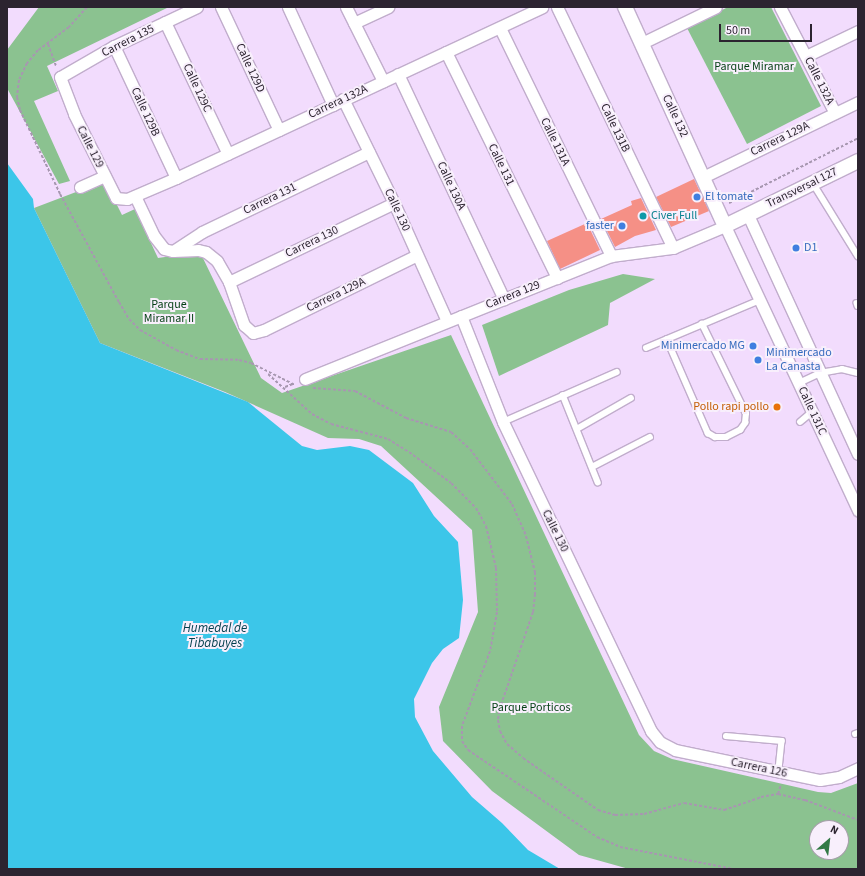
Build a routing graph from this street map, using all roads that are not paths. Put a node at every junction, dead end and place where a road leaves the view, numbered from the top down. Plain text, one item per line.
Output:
1 (197, 7) edge
2 (221, 7) edge
3 (288, 7) edge
4 (346, 7) edge
5 (388, 7) edge
6 (542, 7) edge
7 (557, 7) edge
8 (625, 7) edge
9 (716, 7) edge
10 (781, 7) edge
11 (165, 22) junction
12 (354, 23) junction
13 (500, 28) junction
14 (858, 31) edge
15 (642, 43) junction
16 (114, 46) junction
17 (446, 52) junction
18 (806, 56) junction
19 (398, 74) junction
20 (60, 77) joint
21 (383, 81) junction
22 (343, 100) junction
23 (858, 102) edge
24 (333, 105) junction
25 (835, 113) junction
26 (279, 130) junction
27 (369, 152) junction
28 (228, 154) junction
29 (858, 160) edge
30 (105, 176) junction
31 (703, 177) junction
32 (176, 178) junction
33 (813, 183) junction
34 (80, 187) dead end
35 (135, 196) junction
36 (394, 203) junction
37 (748, 215) junction
38 (725, 226) junction
39 (674, 248) junction
40 (173, 251) junction
41 (417, 255) junction
42 (611, 256) junction
43 (858, 256) edge
44 (557, 278) junction
45 (229, 282) junction
46 (504, 299) junction
47 (760, 300) junction
48 (461, 316) junction
49 (447, 321) junction
50 (702, 324) junction
51 (667, 339) junction
52 (646, 348) dead end
53 (617, 372) dead end
54 (820, 373) junction
55 (858, 373) edge
56 (799, 383) junction
57 (305, 384) road end
58 (563, 395) junction
59 (631, 398) dead end
60 (812, 412) junction
61 (503, 422) junction
62 (800, 422) dead end
63 (577, 429) junction
64 (650, 437) dead end
65 (858, 454) edge
66 (592, 467) junction
67 (598, 482) dead end
68 (858, 510) edge
69 (726, 736) dead end
70 (660, 742) joint
71 (858, 768) edge
72 (779, 772) junction

1 - 11 street, Carrera 135
2 - 26 street, Calle 129D
3 - 24 street
4 - 12 street
5 - 12 street
6 - 13 street, Carrera 132A
7 - 39 street, Calle 131B
8 - 15 street, Calle 132
9 - 15 street
10 - 18 street, Calle 132A
11 - 16 street, Carrera 135
11 - 28 street, Calle 129C
12 - 21 street
13 - 17 street, Carrera 132A
13 - 42 street, Calle 131A
14 - 18 street
15 - 31 street, Calle 132
16 - 20 street, Carrera 135
16 - 32 street, Calle 129B
17 - 19 street, Carrera 132A
17 - 44 street, Calle 131
18 - 25 street, Calle 132A
19 - 21 street, Carrera 132A
19 - 46 street, Calle 130A
20 - 30 street, Calle 129
21 - 22 street, Carrera 132A
22 - 24 street, Carrera 132A
22 - 27 street, Calle 130
23 - 25 street, Carrera 129A
24 - 26 street, Carrera 132A
25 - 31 street, Carrera 129A
26 - 28 street, Carrera 132A
27 - 36 street, Calle 130
27 - 40 street, Carrera 131
28 - 32 street, Carrera 132A
29 - 33 street, Transversal 127
30 - 34 street
30 - 35 street, Calle 129
31 - 38 street, Calle 132
32 - 35 street, Carrera 132A
33 - 37 street, Transversal 127
33 - 43 lane
35 - 40 street
36 - 41 street, Calle 130
36 - 45 street, Carrera 130
37 - 38 street, Transversal 127
37 - 54 street, Calle 131C
38 - 39 street, Carrera 129
38 - 47 street, Calle 131C
39 - 42 street, Carrera 129
40 - 45 street
41 - 45 street, Carrera 129A
41 - 49 street, Calle 130
42 - 44 street, Carrera 129
44 - 46 street, Carrera 129
46 - 48 street, Carrera 129
47 - 50 lane
47 - 56 street, Calle 131C
48 - 49 street, Carrera 129
48 - 61 street, Calle 130
49 - 57 street, Carrera 129
50 - 51 lane
50 - 51 lane
51 - 52 lane
53 - 58 lane
54 - 55 lane
54 - 56 lane
54 - 65 street, Calle 131C
56 - 60 street, Calle 131C
58 - 61 lane
58 - 63 lane
59 - 63 lane
60 - 62 lane
60 - 68 street, Calle 131C
61 - 70 street, Calle 130
63 - 66 lane
64 - 66 lane
66 - 67 lane
69 - 72 lane
70 - 72 street, Carrera 126
71 - 72 street, Carrera 126

